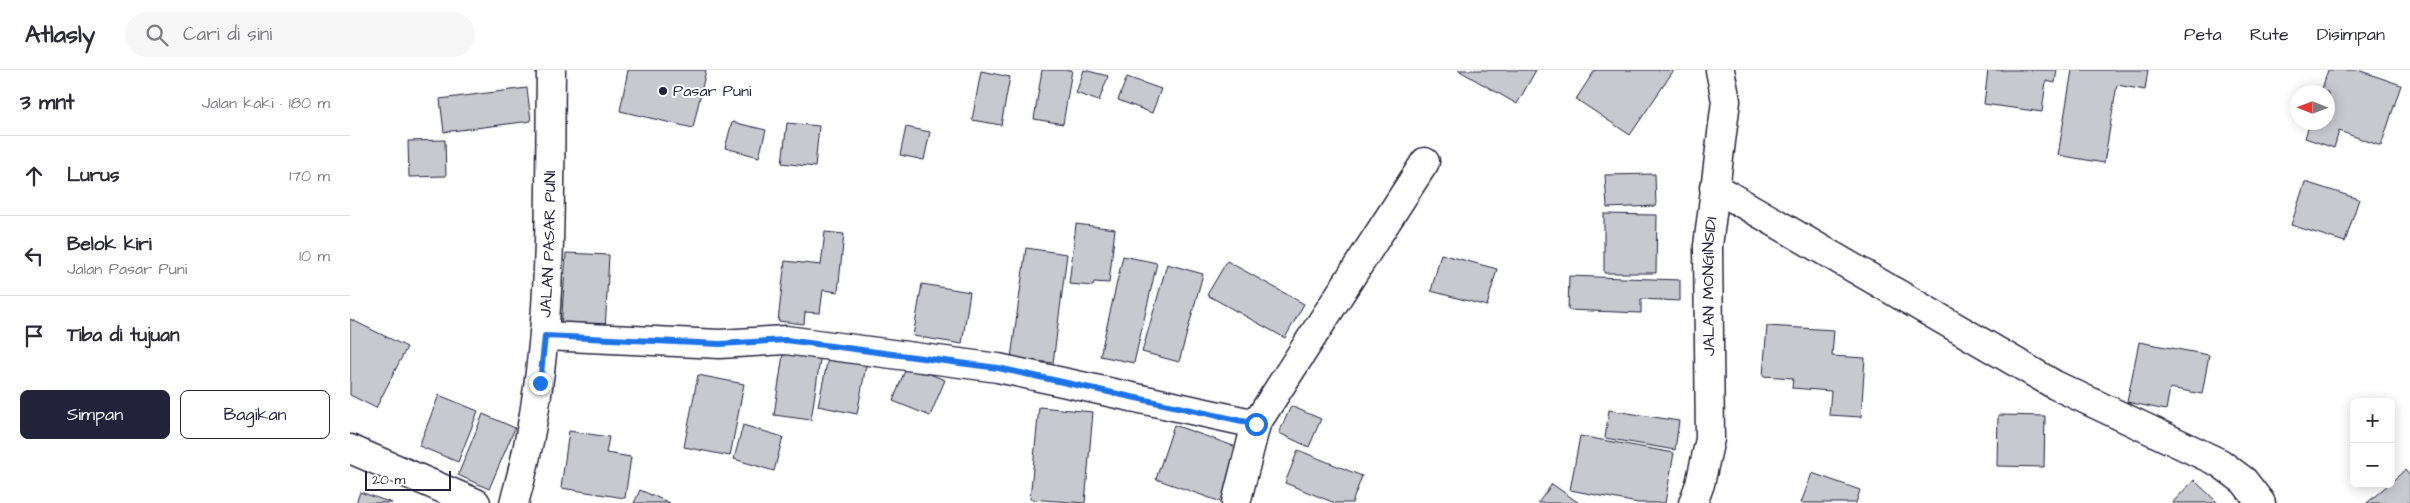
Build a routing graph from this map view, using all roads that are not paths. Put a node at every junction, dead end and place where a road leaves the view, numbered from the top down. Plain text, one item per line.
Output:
1 (551, 70) edge
2 (1720, 70) edge
3 (1425, 162) dead end
4 (1714, 188) junction
5 (545, 336) junction
6 (1256, 424) junction
7 (350, 449) edge
8 (476, 503) edge
9 (514, 503) edge
10 (1236, 503) edge
11 (1692, 503) edge
12 (2261, 503) edge

1 - 5 street, JALAN PASAR PUNI
2 - 4 street, JALAN MONGINSIDI
3 - 6 street
4 - 11 street, JALAN MONGINSIDI
4 - 12 street
5 - 6 street
5 - 9 street, JALAN PASAR PUNI
6 - 10 street
7 - 8 street

